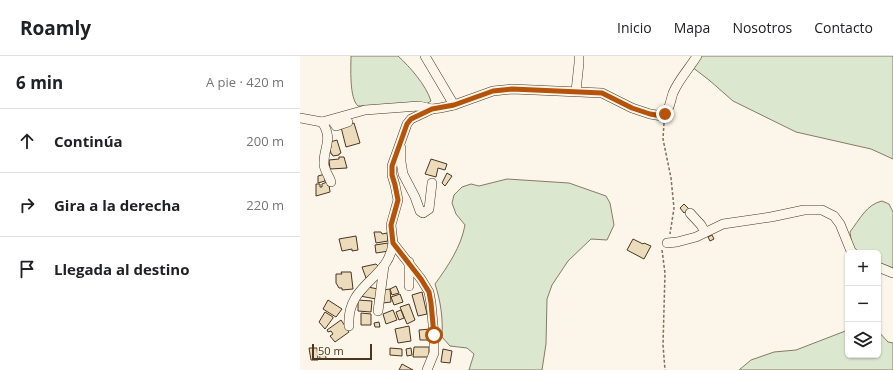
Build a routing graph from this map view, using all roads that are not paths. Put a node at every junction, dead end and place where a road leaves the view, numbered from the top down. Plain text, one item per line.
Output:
1 (425, 56) edge
2 (578, 56) edge
3 (697, 56) edge
4 (576, 91) junction
5 (454, 105) junction
6 (432, 109) junction
7 (300, 118) edge
8 (332, 120) junction
9 (322, 122) junction
10 (348, 122) dead end
11 (400, 143) junction
12 (331, 182) dead end
13 (432, 183) dead end
14 (690, 213) dead end
15 (705, 232) junction
16 (393, 243) junction
17 (666, 243) dead end
18 (851, 250) edge
19 (409, 262) junction
20 (384, 266) junction
21 (881, 268) edge
22 (893, 273) edge
23 (409, 286) dead end
24 (378, 312) dead end
25 (349, 326) dead end
26 (427, 370) edge

1 - 5 street
2 - 4 street
3 - 4 street
4 - 5 street
5 - 6 street
6 - 8 street
6 - 11 street
7 - 9 street
8 - 9 street
8 - 10 street
9 - 12 street
11 - 13 street
11 - 16 street
14 - 15 street
15 - 17 street
15 - 18 street
16 - 19 street
16 - 20 street
19 - 23 street
19 - 26 street
20 - 24 street
20 - 25 street
21 - 22 street

